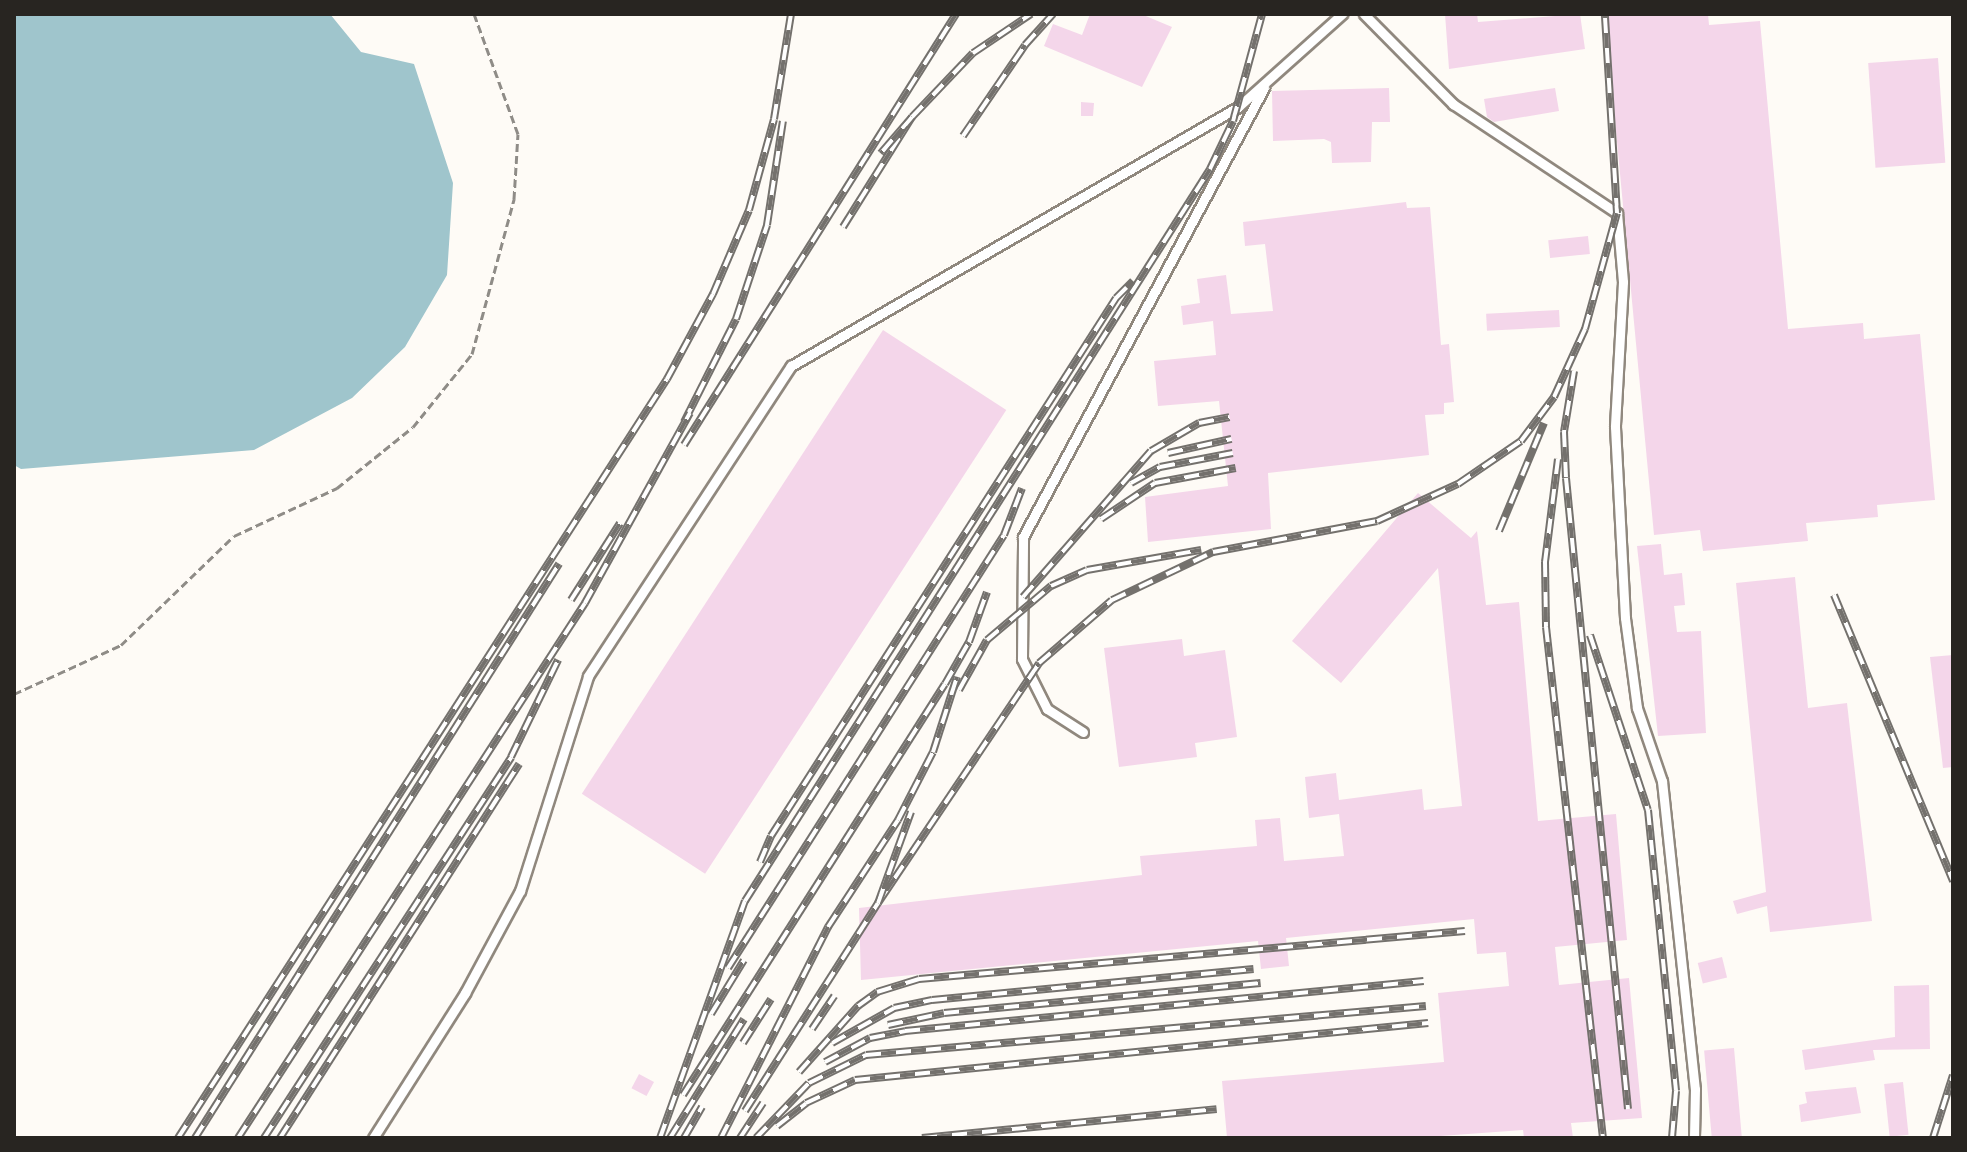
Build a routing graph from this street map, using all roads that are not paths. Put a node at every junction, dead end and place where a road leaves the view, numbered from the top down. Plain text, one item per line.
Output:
1 (1342, 14) edge
2 (1364, 14) edge
3 (1267, 81) junction
4 (1083, 732) dead end
5 (373, 1138) edge
6 (1694, 1138) edge

1 - 3 lane
2 - 6 lane
3 - 4 lane
3 - 5 lane

